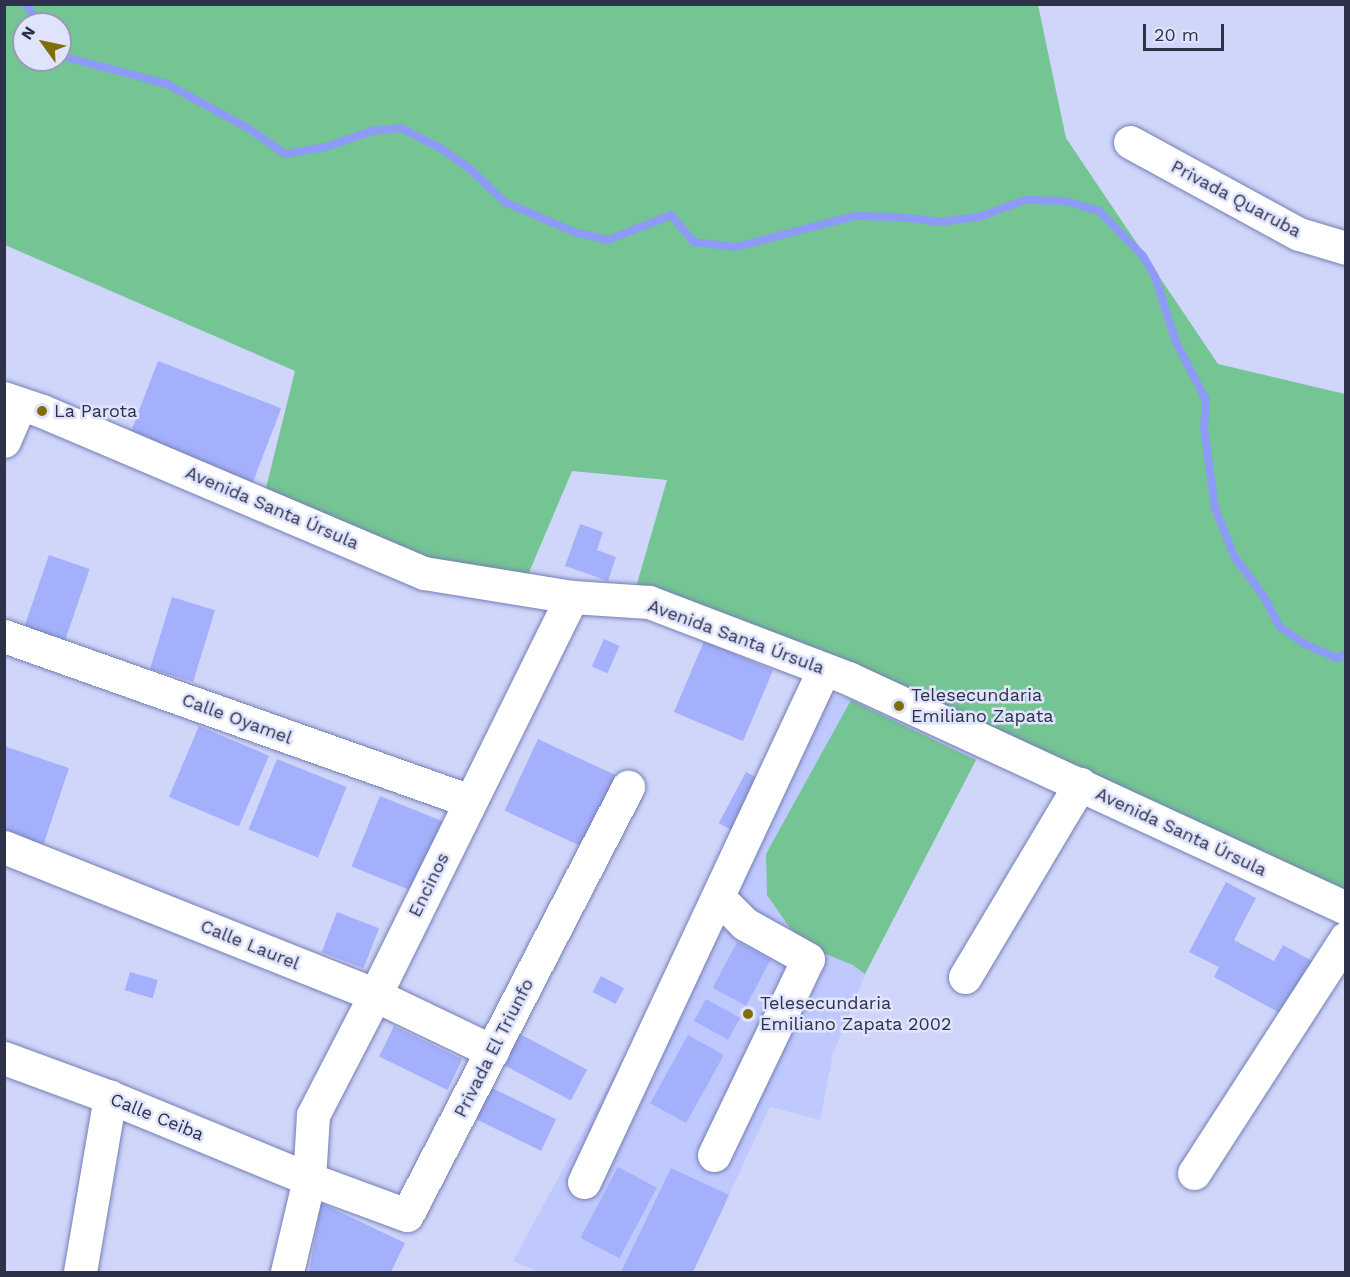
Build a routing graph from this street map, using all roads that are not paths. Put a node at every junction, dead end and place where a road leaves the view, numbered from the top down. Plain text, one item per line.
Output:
1 (1130, 142) dead end
2 (1346, 249) edge
3 (12, 401) edge
4 (4, 441) edge
5 (572, 597) junction
6 (4, 636) edge
7 (824, 669) junction
8 (1080, 784) junction
9 (628, 787) dead end
10 (469, 801) junction
11 (4, 847) edge
12 (718, 897) junction
13 (1346, 908) edge
14 (1346, 938) edge
15 (965, 977) dead end
16 (375, 995) junction
17 (492, 1051) junction
18 (4, 1058) edge
19 (110, 1097) junction
20 (714, 1155) dead end
21 (1194, 1173) dead end
22 (309, 1179) junction
23 (584, 1182) dead end
24 (80, 1272) edge
25 (287, 1272) edge

1 - 2 street, Privada Quaruba
3 - 4 street
3 - 5 street, Avenida Santa Úrsula
5 - 7 street, Avenida Santa Úrsula
5 - 10 street, Encinos
6 - 10 street, Calle Oyamel
7 - 8 street, Avenida Santa Úrsula
7 - 12 street
8 - 13 street, Avenida Santa Úrsula
8 - 15 street
9 - 17 street, Privada El Triunfo
10 - 16 street, Encinos
11 - 16 street, Calle Laurel
12 - 20 street
12 - 23 street
14 - 21 street
16 - 17 street, Calle Laurel
16 - 22 street, Encinos
17 - 22 street, Privada El Triunfo
18 - 19 street, Calle Ceiba
19 - 22 street, Calle Ceiba
19 - 24 street
22 - 25 street, Encinos

